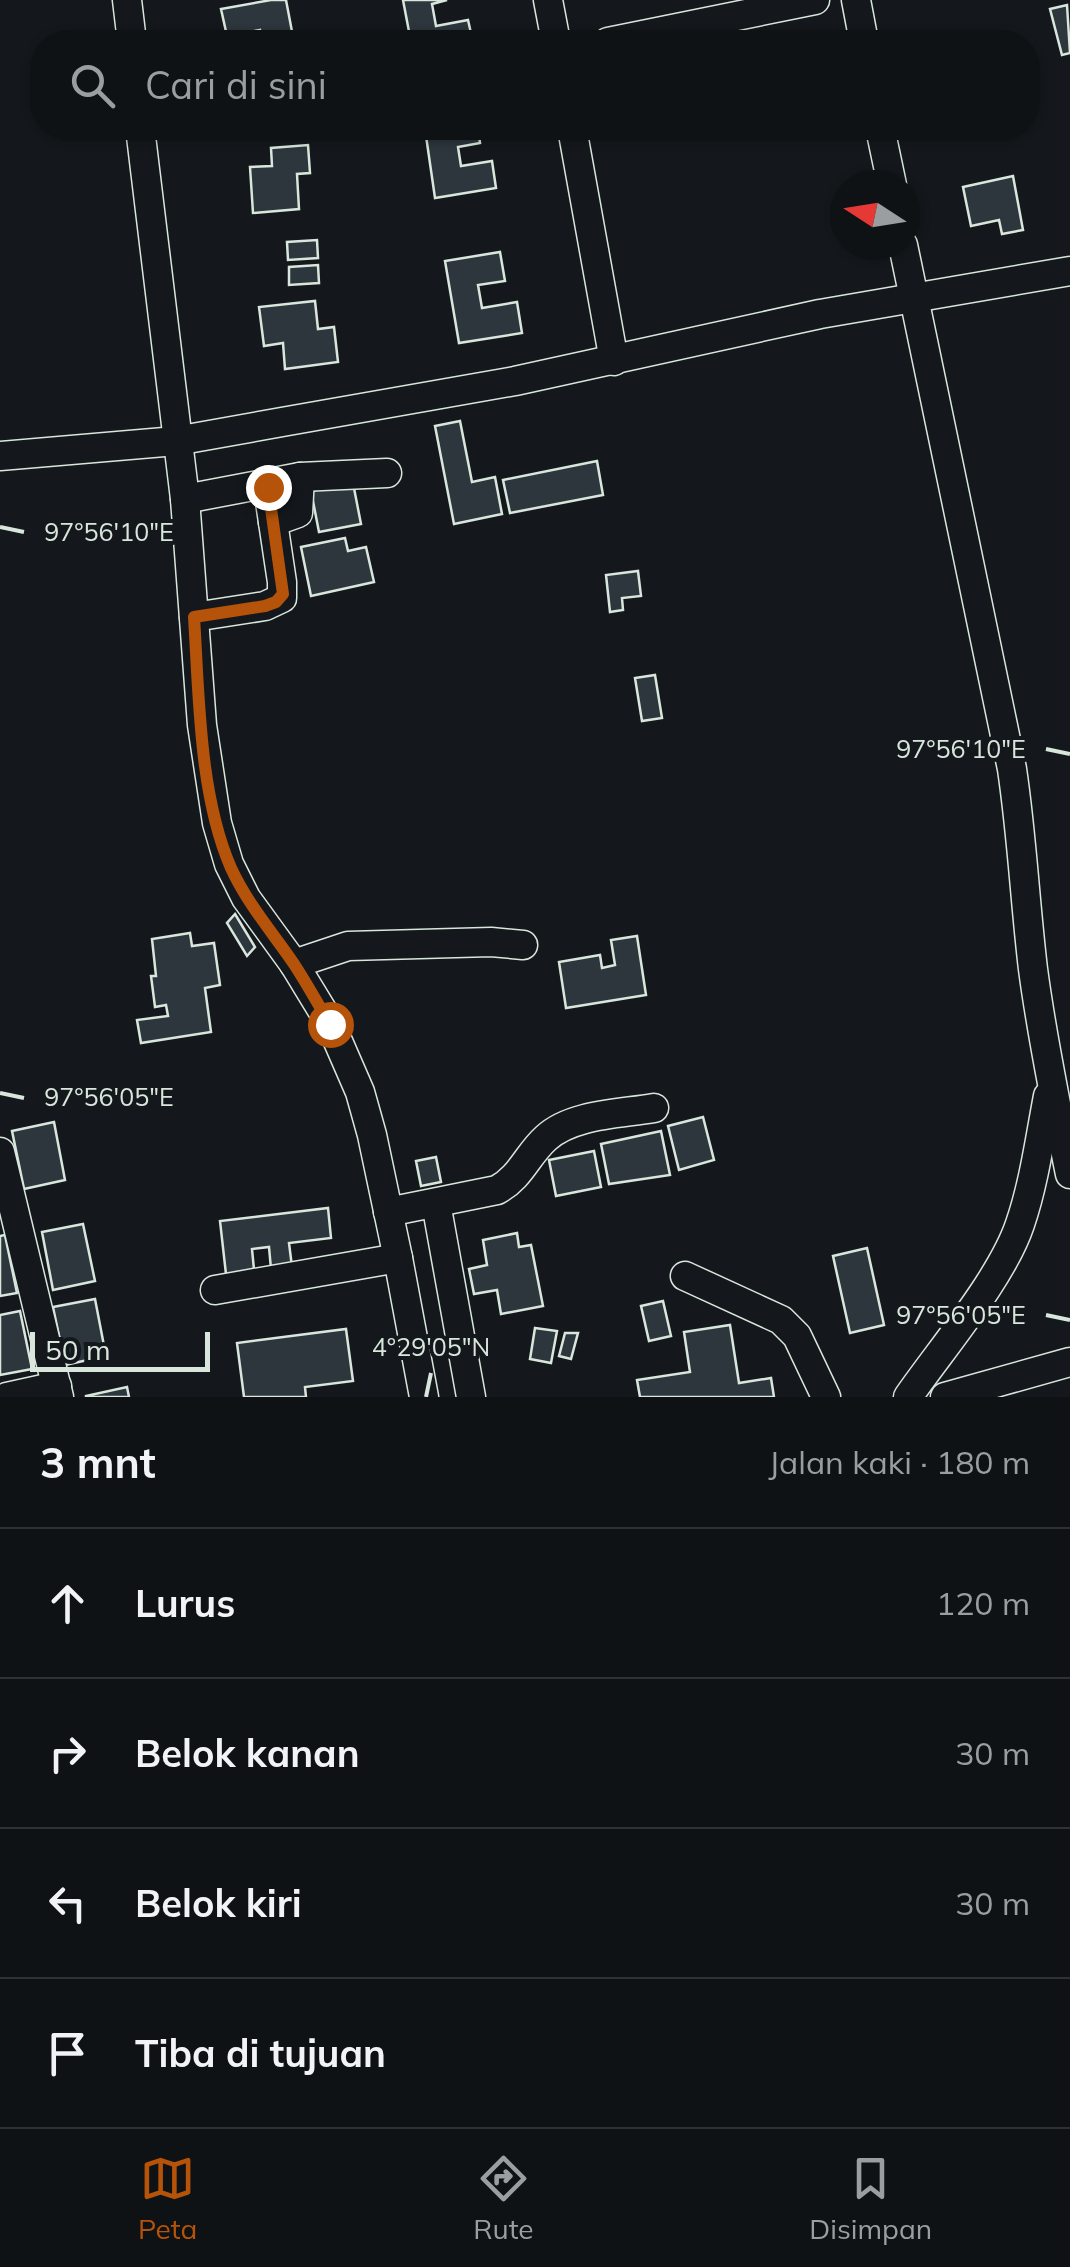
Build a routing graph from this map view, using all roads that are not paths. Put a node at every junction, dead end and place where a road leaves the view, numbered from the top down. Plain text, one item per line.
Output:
1 (127, 0) edge
2 (548, 0) edge
3 (815, 0) edge
4 (856, 0) edge
5 (131, 30) edge
6 (554, 30) edge
7 (667, 30) edge
8 (862, 30) edge
9 (141, 140) edge
10 (574, 140) edge
11 (883, 140) edge
12 (889, 170) edge
13 (906, 260) edge
14 (1070, 271) edge
15 (913, 298) junction
16 (614, 361) junction
17 (176, 441) junction
18 (0, 456) edge
19 (388, 473) dead end
20 (300, 477) junction
21 (267, 482) junction
22 (185, 499) junction
23 (273, 522) junction
24 (194, 617) junction
25 (522, 945) dead end
26 (294, 964) junction
27 (1050, 1080) junction
28 (654, 1108) dead end
29 (0, 1152) edge
30 (1069, 1163) edge
31 (436, 1203) junction
32 (388, 1212) junction
33 (7, 1214) edge
34 (398, 1258) junction
35 (684, 1276) dead end
36 (216, 1290) dead end
37 (458, 1320) junction
38 (411, 1328) junction
39 (1070, 1362) edge
40 (58, 1392) edge
41 (7, 1397) edge
42 (424, 1397) edge
43 (471, 1397) edge
44 (826, 1397) edge
45 (908, 1397) edge
46 (945, 1397) edge

1 - 5 street
2 - 6 street
3 - 7 street
4 - 8 street
9 - 17 street
10 - 16 street
11 - 12 street
13 - 15 street
14 - 15 street
15 - 16 street
15 - 27 street
16 - 17 street
17 - 18 street
17 - 22 street
19 - 20 street
20 - 21 street
20 - 23 street
21 - 22 street
21 - 23 street
22 - 24 street
23 - 24 street
24 - 26 street
25 - 26 street
26 - 32 street
27 - 30 street
27 - 45 street
28 - 31 street
29 - 33 street
31 - 32 street
31 - 37 street
32 - 34 street
33 - 40 street
34 - 36 street
34 - 38 street
35 - 44 street
37 - 38 street
37 - 43 street
38 - 42 street
39 - 46 street
40 - 41 street

